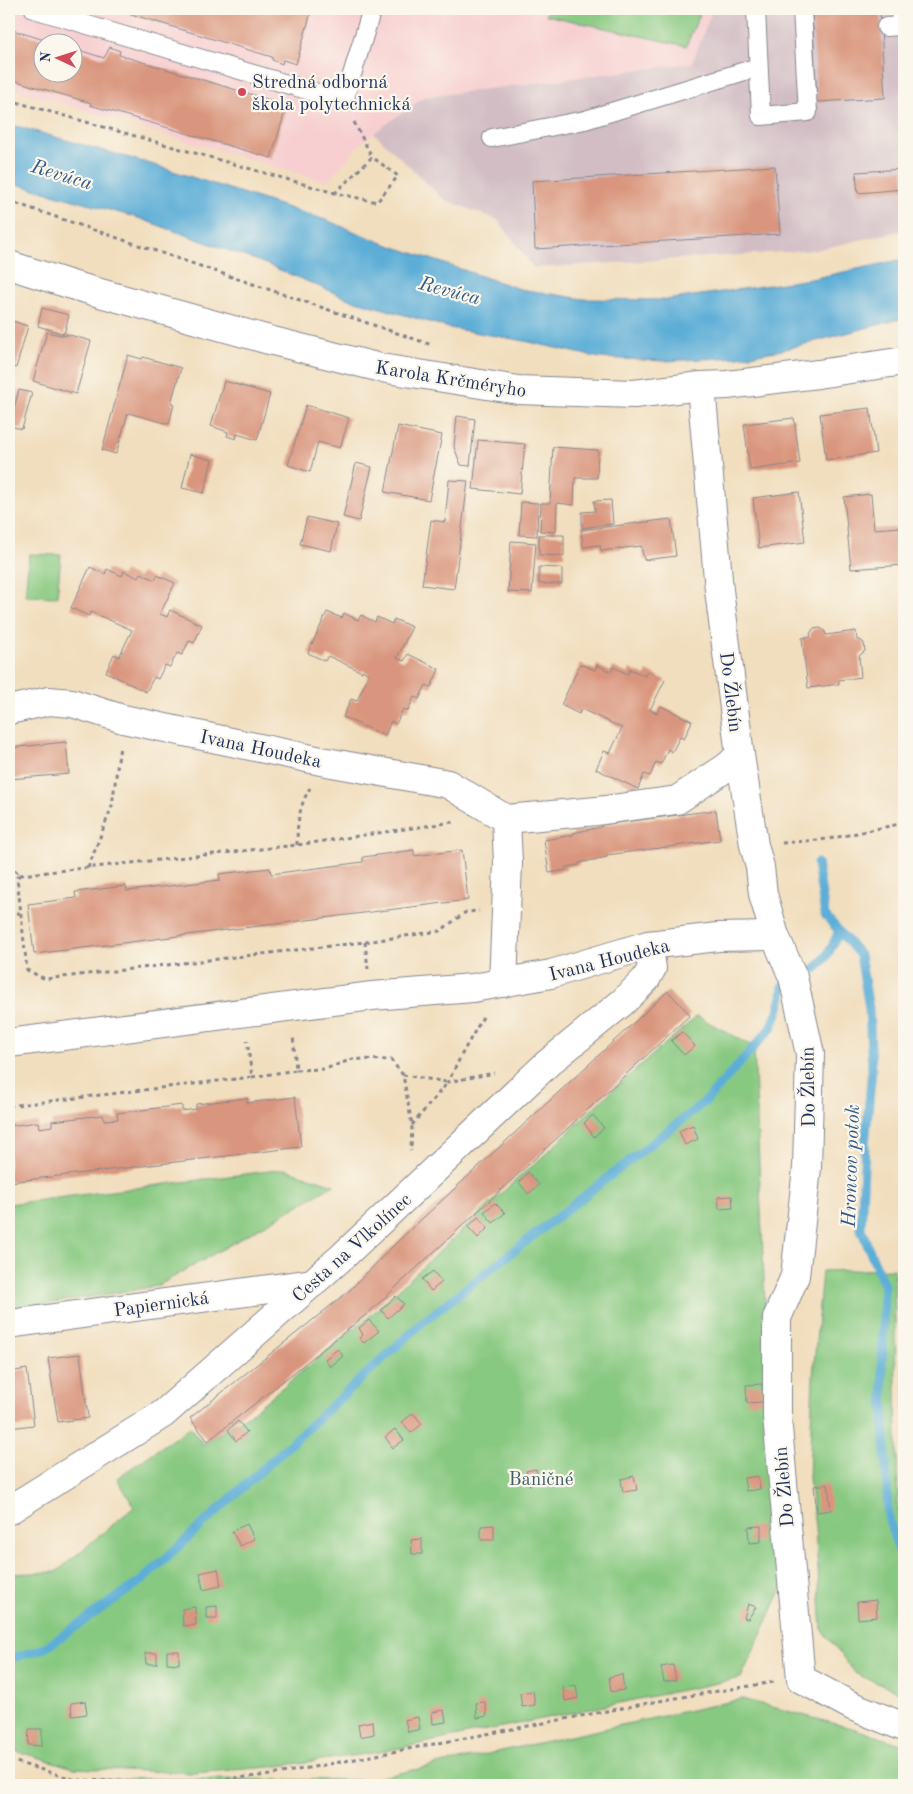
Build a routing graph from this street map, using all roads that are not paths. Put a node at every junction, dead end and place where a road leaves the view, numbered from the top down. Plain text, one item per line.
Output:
1 (34, 9) edge
2 (372, 9) edge
3 (756, 9) edge
4 (802, 9) edge
5 (900, 9) edge
6 (886, 27) dead end
7 (758, 66) junction
8 (492, 138) dead end
9 (9, 265) edge
10 (904, 361) edge
11 (701, 386) junction
12 (9, 710) edge
13 (740, 756) junction
14 (506, 819) junction
15 (775, 936) junction
16 (648, 945) junction
17 (504, 983) junction
18 (9, 1043) edge
19 (313, 1283) junction
20 (9, 1324) edge
21 (9, 1510) edge
22 (904, 1728) edge

1 - 2 lane
3 - 7 lane
4 - 7 lane
5 - 6 lane
7 - 8 lane
9 - 11 street, Karola Krčméryho
10 - 11 street, Karola Krčméryho
11 - 13 street, Do Žlebín
12 - 14 street, Ivana Houdeka
13 - 14 street
13 - 15 street, Do Žlebín
14 - 17 street
15 - 16 street, Ivana Houdeka
15 - 22 street, Do Žlebín
16 - 17 street, Ivana Houdeka
16 - 19 street, Cesta na Vlkolínec
17 - 18 street, Ivana Houdeka
19 - 20 street, Papiernická
19 - 21 street, Cesta na Vlkolínec

